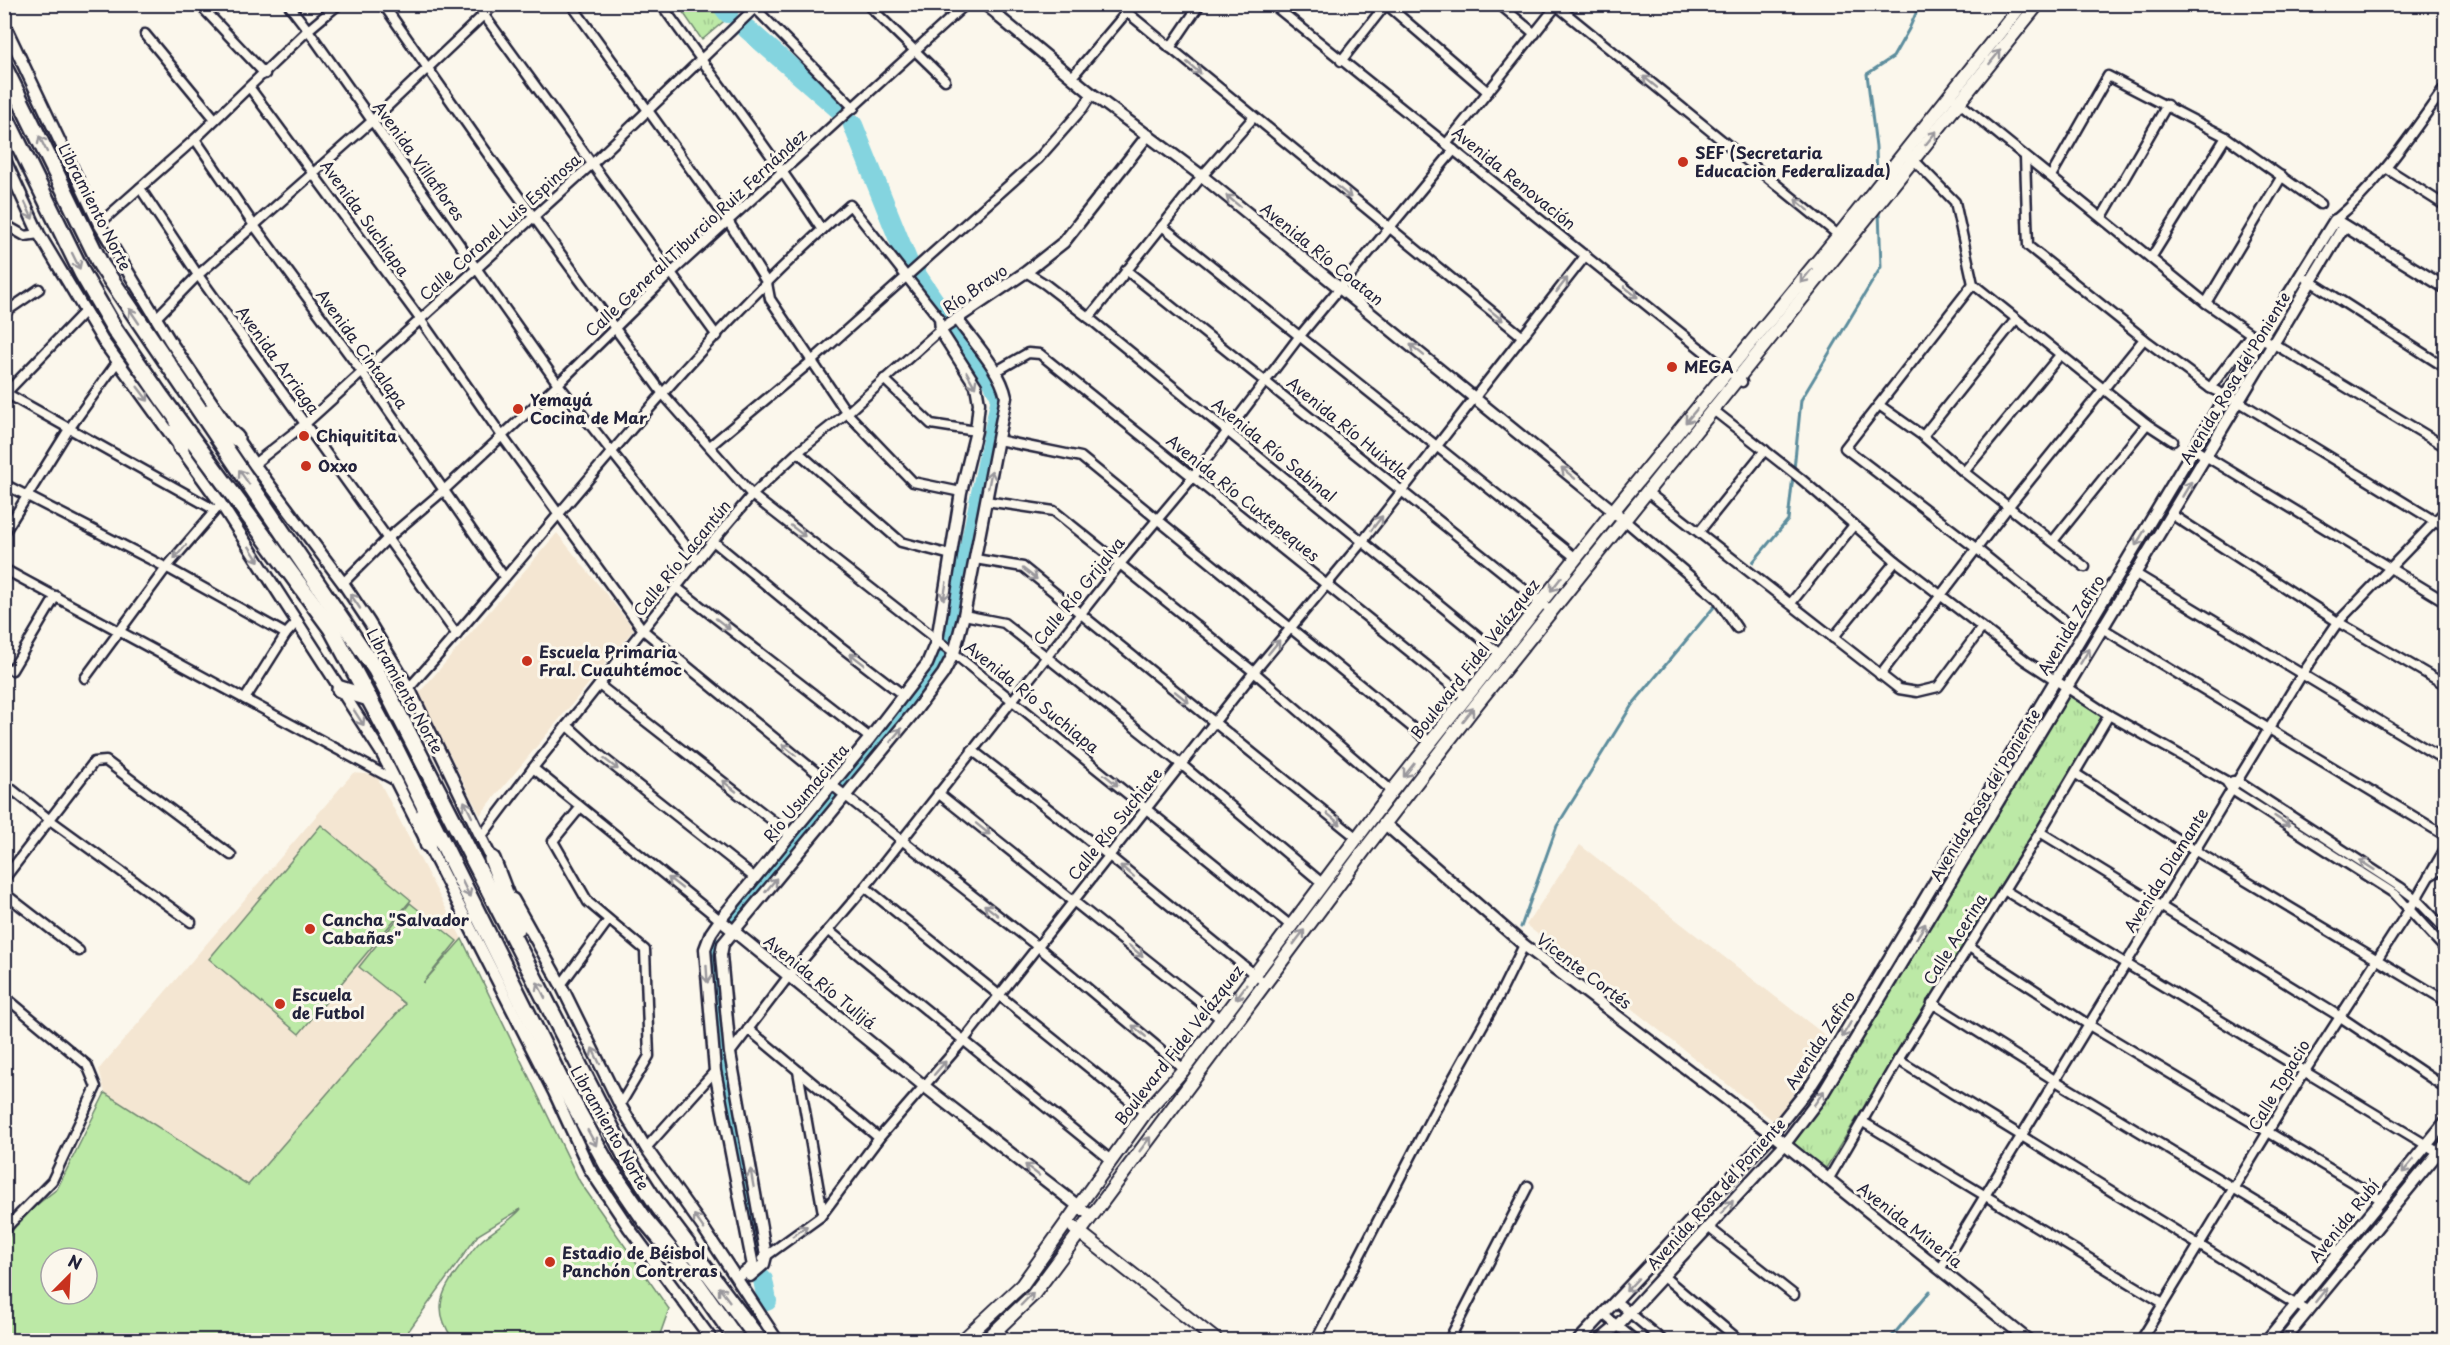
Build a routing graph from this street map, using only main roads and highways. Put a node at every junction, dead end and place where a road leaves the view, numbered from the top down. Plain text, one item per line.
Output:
1 (2022, 4) edge
2 (2038, 4) edge
3 (4, 67) edge
4 (1954, 99) junction
5 (4, 114) edge
6 (1733, 374) junction
7 (189, 397) junction
8 (177, 419) junction
9 (236, 438) road end
10 (181, 447) road end
11 (340, 689) road end
12 (369, 698) junction
13 (421, 800) junction
14 (428, 844) road end
15 (492, 859) road end
16 (529, 968) junction
17 (1066, 1221) junction
18 (1079, 1231) junction
19 (737, 1341) edge
20 (759, 1341) edge
21 (963, 1341) edge
22 (986, 1341) edge
23 (1216, 1341) edge

1 - 4 main road, Boulevard Fidel Velázquez
4 -> 2 main road, Boulevard Fidel Velázquez
7 -> 3 highway, Libramiento Norte
4 - 6 main road, Boulevard Fidel Velázquez
5 -> 8 highway, Libramiento Norte
6 -> 17 main road, Boulevard Fidel Velázquez
18 -> 6 main road, Boulevard Fidel Velázquez
7 - 9 highway
16 -> 7 highway, Libramiento Norte
8 - 10 highway
8 - 12 highway, Libramiento Norte
11 - 12 highway
12 - 13 highway, Libramiento Norte
13 - 14 highway
13 -> 19 highway, Libramiento Norte
15 - 16 highway
20 -> 16 highway, Libramiento Norte
17 - 18 main road
17 - 21 main road, Boulevard Fidel Velázquez
22 -> 18 main road, Boulevard Fidel Velázquez
18 - 23 main road

